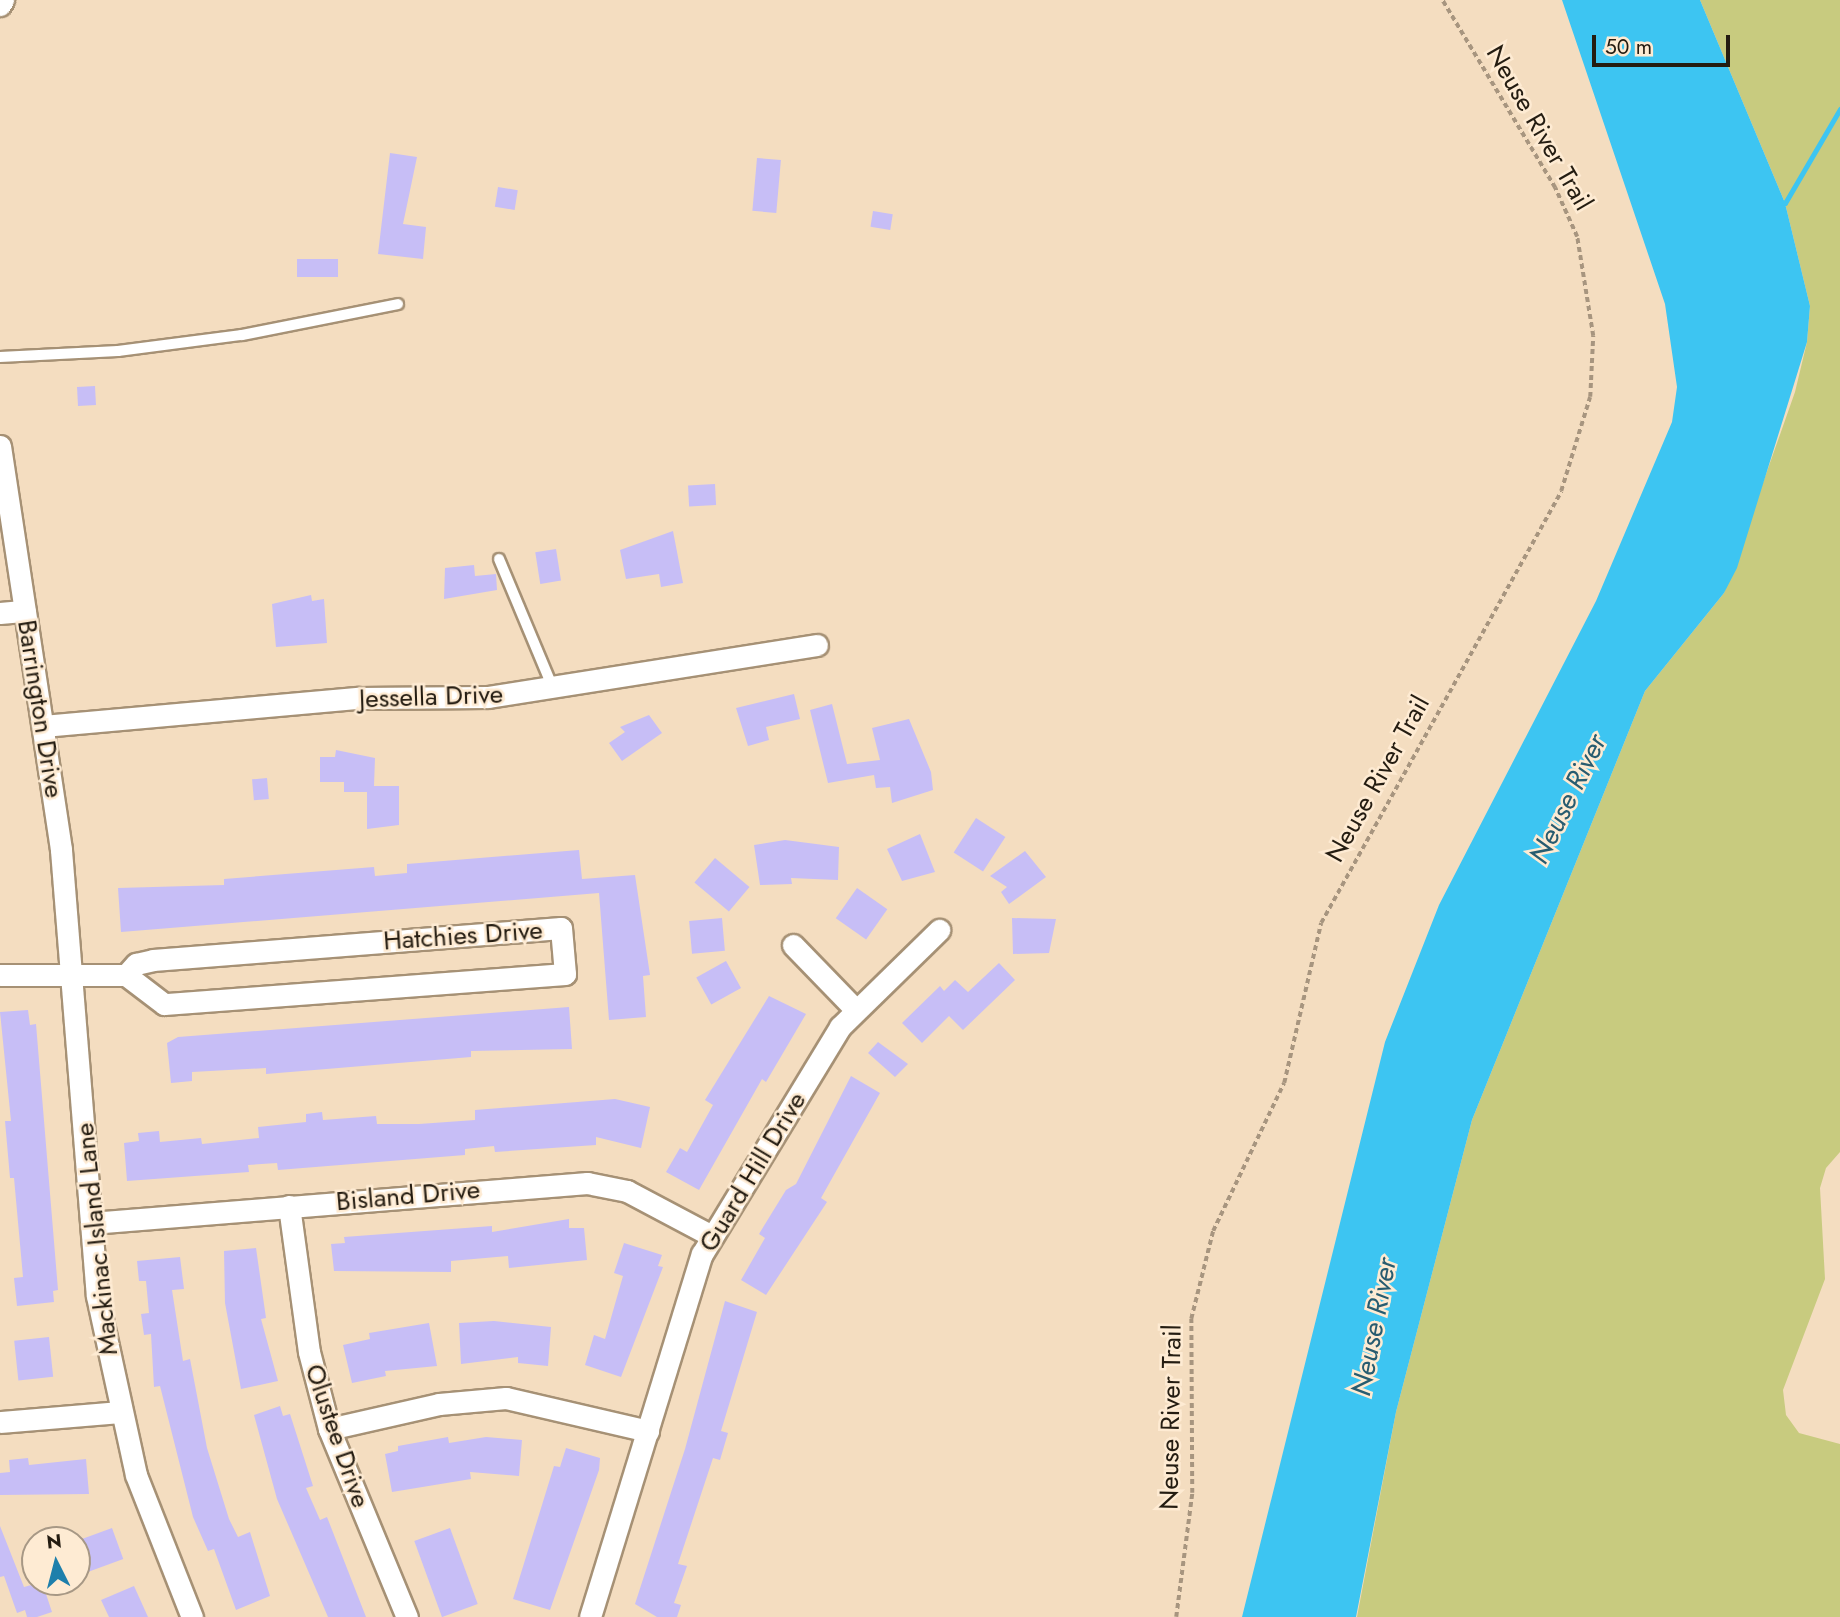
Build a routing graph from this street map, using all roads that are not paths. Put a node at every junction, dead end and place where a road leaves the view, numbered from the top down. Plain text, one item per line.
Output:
1 (3, 0) edge
2 (0, 5) edge
3 (398, 304) dead end
4 (0, 357) edge
5 (0, 446) edge
6 (499, 559) dead end
7 (25, 611) junction
8 (0, 613) edge
9 (817, 645) dead end
10 (554, 690) junction
11 (43, 726) junction
12 (939, 930) dead end
13 (793, 945) dead end
14 (73, 973) junction
15 (0, 975) edge
16 (126, 975) junction
17 (855, 1009) junction
18 (289, 1206) junction
19 (91, 1223) junction
20 (712, 1236) junction
21 (119, 1412) junction
22 (0, 1422) edge
23 (329, 1429) junction
24 (648, 1431) junction
25 (192, 1617) edge
26 (407, 1617) edge
27 (590, 1617) edge

1 - 2 street
3 - 4 lane
5 - 7 street, Barrington Drive
6 - 10 lane
7 - 8 street
7 - 11 street, Barrington Drive
9 - 10 street, Jessella Drive
10 - 11 street, Jessella Drive
11 - 14 street, Barrington Drive
12 - 17 street, Guard Hill Drive
13 - 17 street
14 - 15 street, Hatchies Drive
14 - 16 street, Hatchies Drive
14 - 19 street, Mackinac Island Lane
16 - 16 street, Hatchies Drive
17 - 20 street, Guard Hill Drive
18 - 19 street, Bisland Drive
18 - 20 street, Bisland Drive
18 - 23 street, Olustee Drive
19 - 21 street, Mackinac Island Lane
20 - 24 street, Guard Hill Drive
21 - 22 street
21 - 25 street, Mackinac Island Lane
23 - 24 street
23 - 26 street, Olustee Drive
24 - 27 street, Guard Hill Drive

